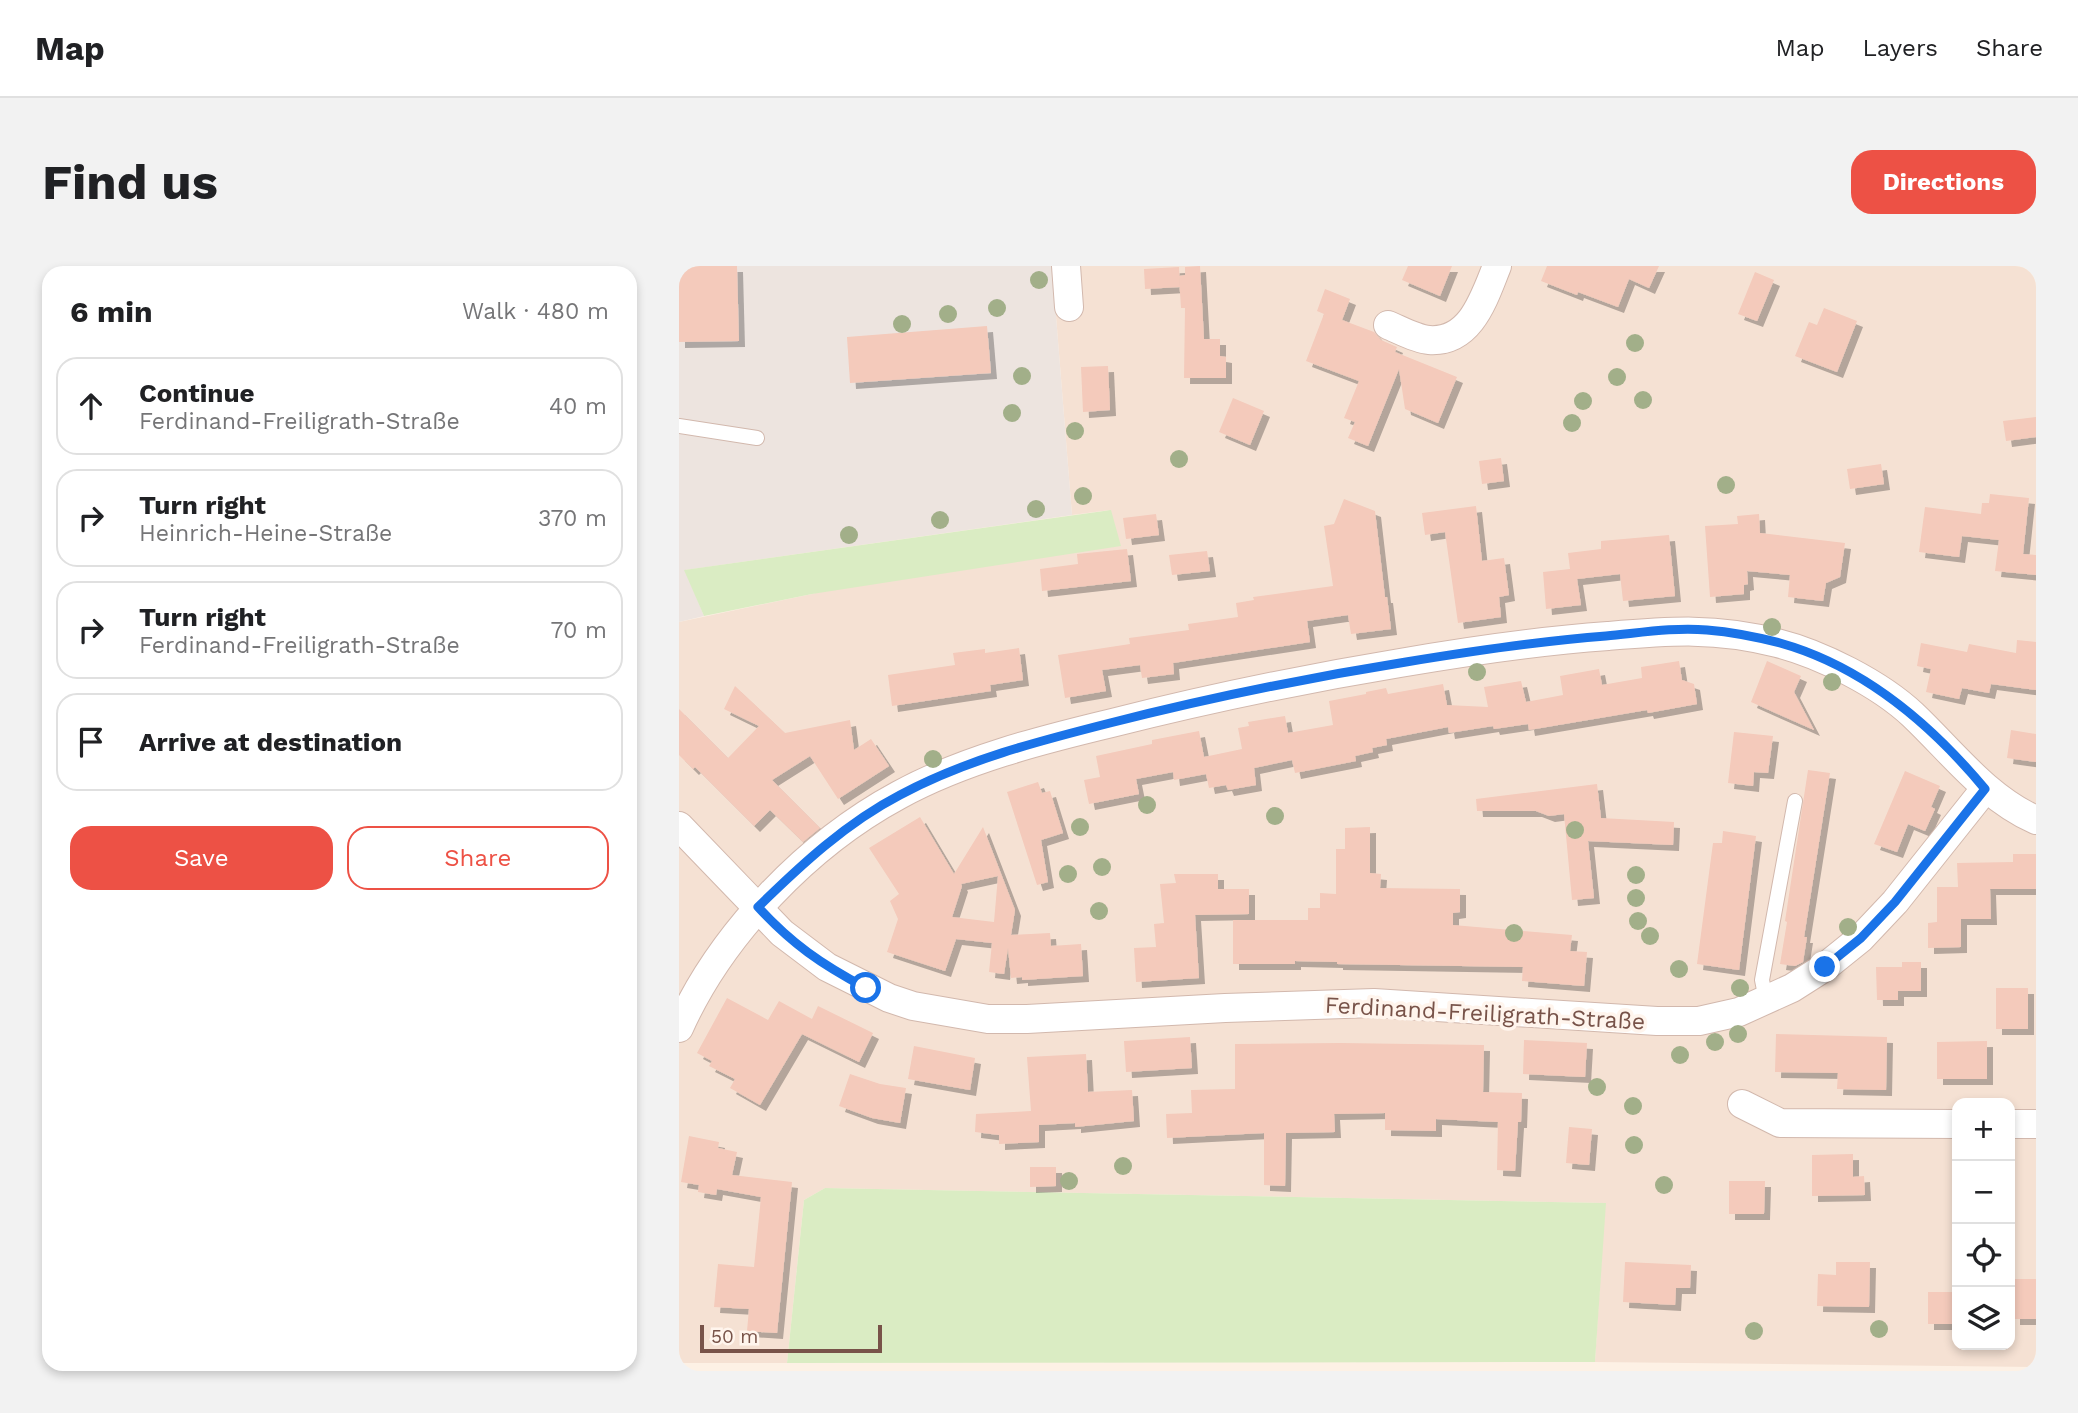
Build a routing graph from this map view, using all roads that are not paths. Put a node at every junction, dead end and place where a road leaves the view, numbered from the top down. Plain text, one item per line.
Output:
1 (1066, 266) edge
2 (1497, 266) edge
3 (1069, 307) dead end
4 (1388, 325) dead end
5 (679, 426) edge
6 (757, 438) dead end
7 (1985, 789) junction
8 (1795, 801) dead end
9 (2036, 820) edge
10 (679, 827) edge
11 (758, 907) junction
12 (1766, 1000) junction
13 (679, 1028) edge
14 (1742, 1104) dead end
15 (1952, 1124) edge
16 (2015, 1124) edge
17 (2036, 1124) edge

1 - 3 street
2 - 4 street
5 - 6 lane
7 - 9 street
7 - 11 street
7 - 12 street, Ferdinand-Freiligrath-Straße
8 - 12 lane
10 - 11 street, Ferdinand-Freiligrath-Straße
11 - 12 street, Ferdinand-Freiligrath-Straße
11 - 13 street
14 - 15 street
16 - 17 street

